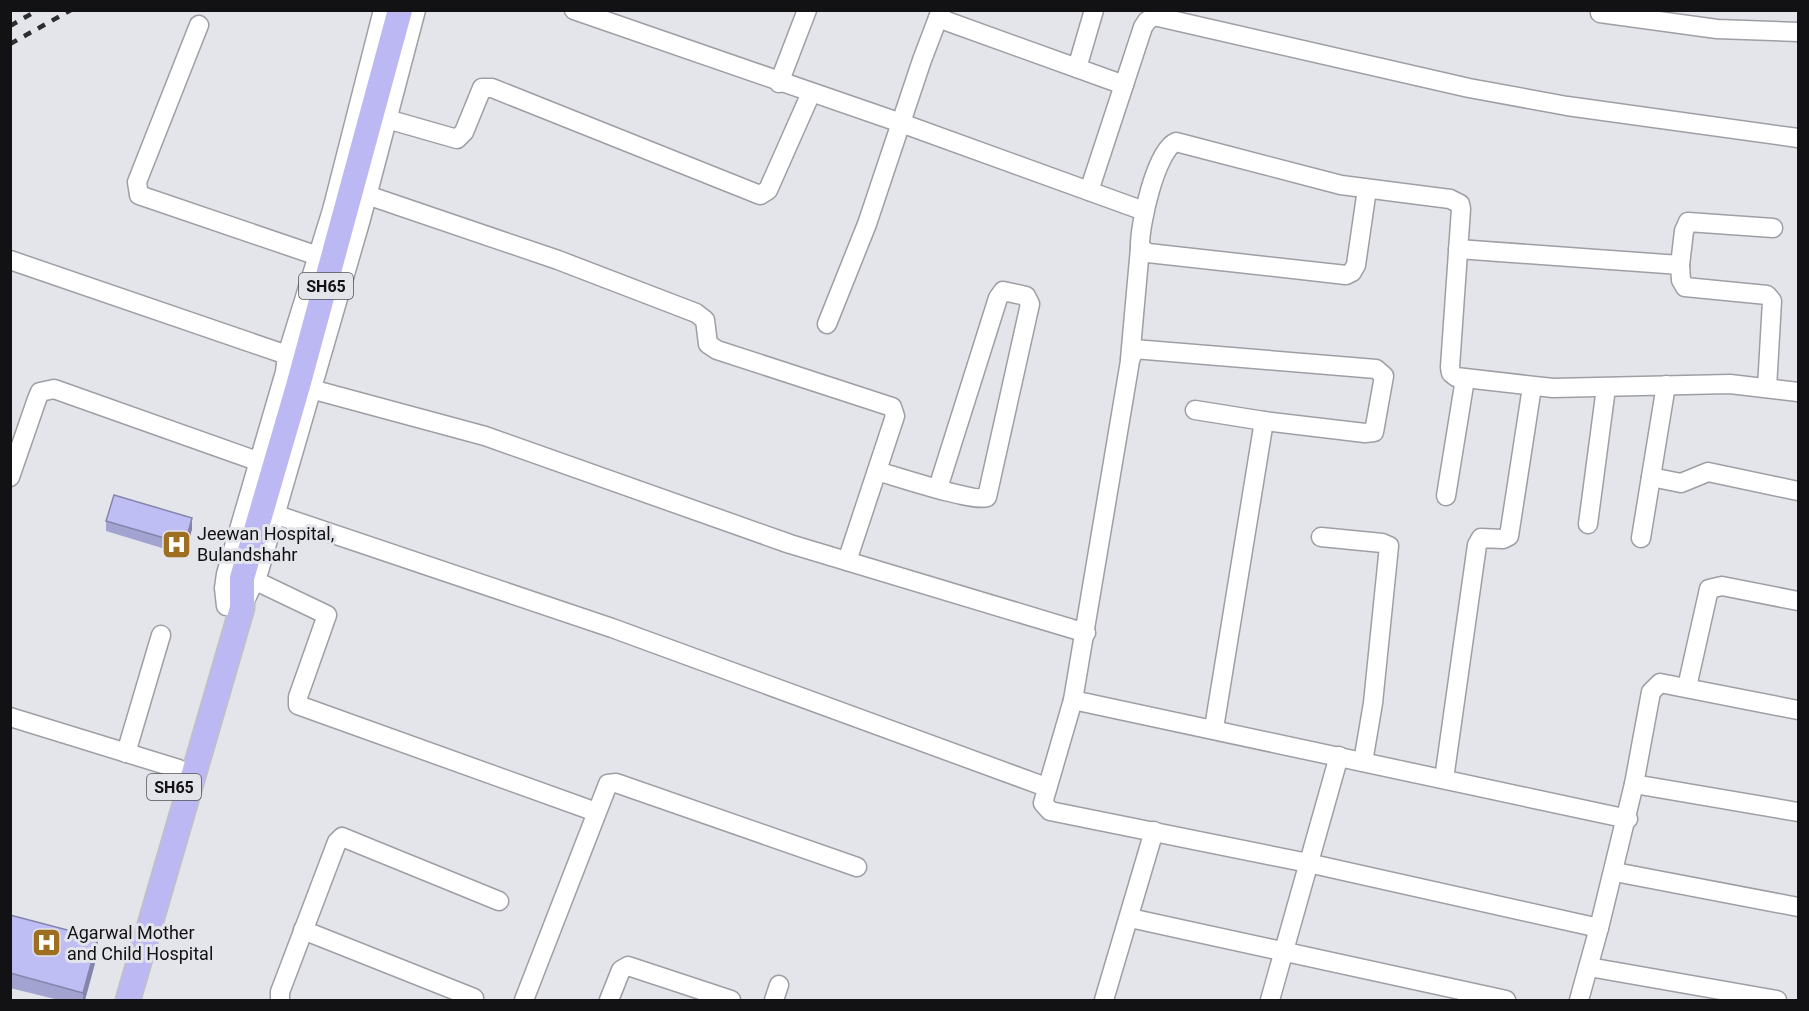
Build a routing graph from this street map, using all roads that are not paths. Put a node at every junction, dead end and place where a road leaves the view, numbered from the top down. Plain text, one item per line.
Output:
1 (383, 10) edge
2 (400, 10) edge
3 (416, 10) edge
4 (574, 10) edge
5 (807, 10) edge
6 (1094, 10) edge
7 (1600, 13) dead end
8 (940, 14) edge
9 (1204, 19) edge
10 (200, 25) dead end
11 (1798, 32) edge
12 (1077, 68) junction
13 (779, 82) junction
14 (1124, 85) junction
15 (811, 93) junction
16 (387, 119) junction
17 (901, 123) junction
18 (1798, 138) edge
19 (1367, 189) junction
20 (1089, 190) junction
21 (367, 195) junction
22 (1144, 211) junction
23 (1773, 228) dead end
24 (1140, 248) junction
25 (1458, 249) junction
26 (318, 256) junction
27 (10, 260) edge
28 (1680, 266) junction
29 (827, 324) dead end
30 (287, 355) junction
31 (1130, 361) junction
32 (1465, 379) junction
33 (1666, 385) junction
34 (1533, 387) junction
35 (1606, 388) junction
36 (1767, 388) junction
37 (311, 389) junction
38 (1798, 392) edge
39 (1195, 410) dead end
40 (1264, 421) junction
41 (257, 461) junction
42 (877, 471) junction
43 (10, 477) edge
44 (1651, 477) junction
45 (938, 488) junction
46 (1798, 491) edge
47 (1446, 496) dead end
48 (274, 514) junction
49 (1588, 524) dead end
50 (1321, 537) dead end
51 (1641, 538) dead end
52 (847, 561) junction
53 (249, 579) junction
54 (1798, 601) edge
55 (234, 607) junction
56 (1086, 633) junction
57 (161, 635) dead end
58 (1687, 687) junction
59 (1073, 700) junction
60 (1798, 710) edge
61 (10, 717) edge
62 (1214, 728) junction
63 (126, 753) junction
64 (1338, 756) junction
65 (1363, 762) junction
66 (179, 769) junction
67 (1444, 779) junction
68 (1634, 784) junction
69 (1046, 787) junction
70 (596, 812) junction
71 (1798, 812) edge
72 (1628, 819) junction
73 (1154, 831) junction
74 (1308, 863) junction
75 (857, 867) dead end
76 (1615, 872) junction
77 (499, 902) dead end
78 (1798, 907) edge
79 (1130, 918) junction
80 (1599, 928) junction
81 (303, 930) junction
82 (1283, 953) junction
83 (1589, 967) junction
84 (474, 998) dead end
85 (112, 1000) edge
86 (128, 1000) edge
87 (280, 1000) edge
88 (524, 1000) edge
89 (609, 1000) edge
90 (731, 1000) edge
91 (1104, 1000) edge
92 (1270, 1000) edge
93 (1506, 1000) edge
94 (1579, 1000) edge
95 (1777, 1000) edge

1 - 26 street
2 - 53 main road, SH65
3 - 16 street
4 - 13 street
5 - 13 street
6 - 12 street
7 - 11 street
8 - 12 street
8 - 17 street
9 - 14 street
9 - 18 street
10 - 26 street
12 - 14 street
13 - 15 street
14 - 20 street
15 - 16 street
15 - 17 street
16 - 21 street
17 - 20 street
17 - 29 street
19 - 22 street
19 - 24 street
19 - 25 street
20 - 22 street
21 - 37 street
21 - 42 street
22 - 24 street
23 - 28 street
24 - 31 street
25 - 28 street
25 - 32 street
26 - 30 street
27 - 30 street
28 - 36 street
30 - 41 street
31 - 40 street
31 - 56 street
32 - 34 street
32 - 47 street
33 - 35 street
33 - 36 street
33 - 44 street
34 - 35 street
34 - 67 street
35 - 49 street
36 - 38 street
37 - 48 street
37 - 52 street
39 - 40 street
40 - 62 street
41 - 43 street
41 - 55 street
42 - 45 street
42 - 52 street
44 - 46 street
44 - 51 street
45 - 45 street
48 - 53 street
48 - 69 street
50 - 65 street
52 - 56 street
53 - 55 main road, SH65
53 - 70 street
54 - 58 street
55 - 66 main road, SH65
55 - 86 main road, SH65
56 - 59 street
57 - 63 street
58 - 60 street
58 - 68 street
59 - 62 street
59 - 69 street
61 - 63 street
62 - 64 street
63 - 66 street
64 - 65 street
64 - 74 street
65 - 67 street
66 - 85 main road, SH65
67 - 72 street
68 - 71 street
68 - 72 street
69 - 73 street
70 - 75 street
70 - 88 street
72 - 76 street
73 - 74 street
73 - 79 street
74 - 80 street
74 - 82 street
76 - 78 street
76 - 80 street
77 - 81 street
79 - 82 street
79 - 91 street
80 - 83 street
81 - 84 street
81 - 87 street
82 - 92 street
82 - 93 street
83 - 94 street
83 - 95 street
89 - 90 street

